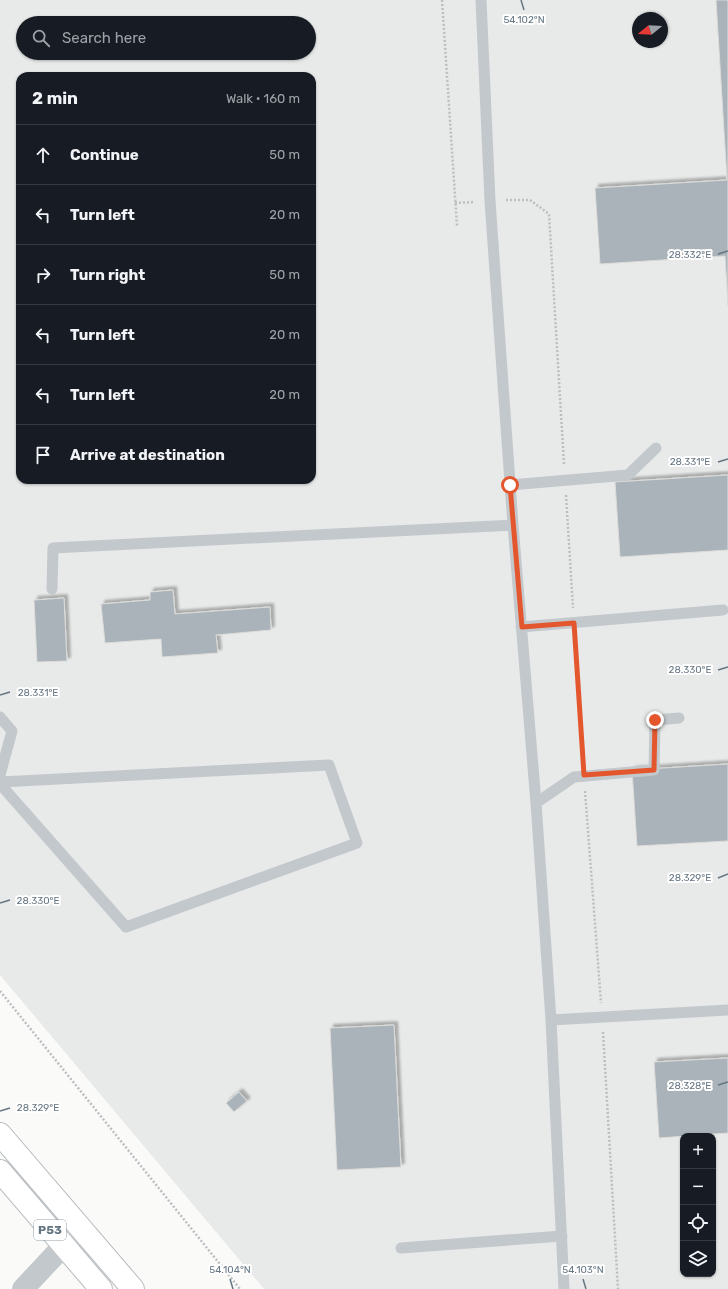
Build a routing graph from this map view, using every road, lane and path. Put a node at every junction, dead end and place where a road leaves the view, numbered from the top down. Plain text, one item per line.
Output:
1 (442, 0) edge
2 (480, 0) edge
3 (490, 200) junction
4 (456, 203) junction
5 (457, 226) dead end
6 (656, 448) dead end
7 (565, 480) junction
8 (510, 485) junction
9 (513, 525) junction
10 (52, 590) dead end
11 (723, 610) dead end
12 (574, 623) junction
13 (522, 627) junction
14 (0, 717) edge
15 (678, 718) dead end
16 (0, 775) edge
17 (584, 775) junction
18 (0, 783) edge
19 (536, 803) junction
20 (0, 991) edge
21 (728, 1010) edge
22 (602, 1017) junction
23 (551, 1020) junction
24 (0, 1134) edge
25 (0, 1171) edge
26 (81, 1227) junction
27 (562, 1236) junction
28 (63, 1245) junction
29 (401, 1248) dead end
30 (23, 1289) edge
31 (101, 1289) edge
32 (133, 1289) edge
33 (240, 1289) edge
34 (564, 1289) edge
35 (618, 1289) edge

1 - 4 path
2 - 3 lane
3 - 4 path
3 - 7 path
3 - 8 lane
4 - 5 path
6 - 7 lane
7 - 8 lane
7 - 12 path
8 - 9 lane
9 - 10 lane
9 - 13 lane
11 - 12 lane
12 - 13 lane
12 - 17 path
13 - 19 lane
14 - 16 lane
15 - 17 lane
17 - 19 lane
17 - 22 path
18 - 18 lane
19 - 23 lane
20 - 33 path
21 - 22 lane
22 - 23 lane
22 - 35 path
23 - 27 lane
24 - 26 main road, Р53
25 - 28 main road, Р53
26 - 28 street
26 - 32 main road, Р53
27 - 29 lane
27 - 34 lane
28 - 30 street
28 - 31 main road, Р53

